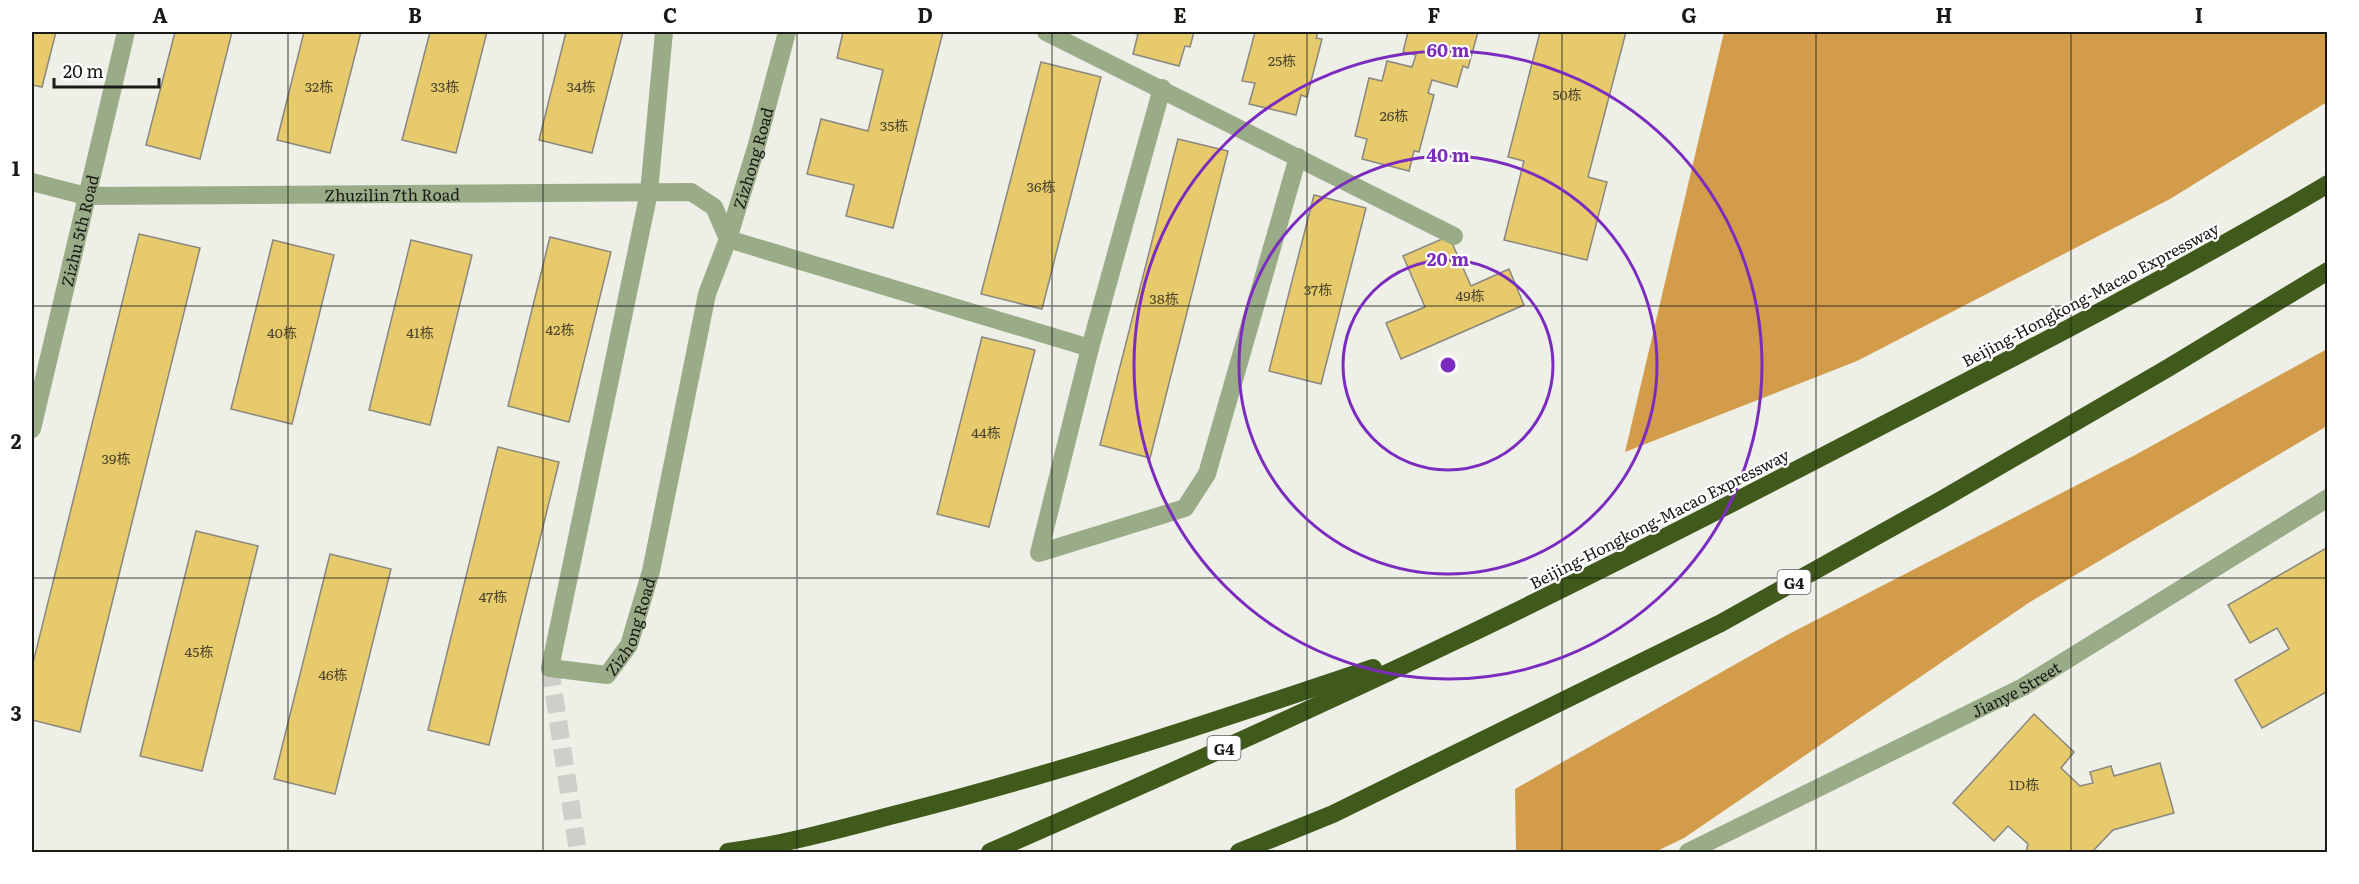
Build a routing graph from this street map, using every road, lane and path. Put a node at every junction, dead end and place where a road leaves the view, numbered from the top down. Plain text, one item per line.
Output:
1 (126, 32) edge
2 (664, 32) edge
3 (787, 32) edge
4 (1046, 32) edge
5 (1162, 88) junction
6 (1298, 157) junction
7 (32, 182) edge
8 (2328, 184) edge
9 (649, 192) junction
10 (86, 196) junction
11 (1454, 236) dead end
12 (728, 239) junction
13 (2328, 271) edge
14 (1090, 348) junction
15 (32, 429) edge
16 (2328, 498) edge
17 (1457, 640) junction
18 (1333, 814) junction
19 (728, 852) edge
20 (990, 852) edge
21 (1239, 852) edge
22 (1256, 852) edge
23 (1688, 852) edge

1 - 10 street, Zizhu 5th Road
2 - 9 street, Zizhong Road
3 - 12 street, Zizhong Road
4 - 5 street
5 - 6 street
5 - 14 street
6 - 11 street
6 - 14 street
7 - 10 street, Zhuzilin 7th Road
8 - 17 highway, Beijing-Hongkong-Macao Expressway / G4
9 - 10 street, Zhuzilin 7th Road
9 - 12 street, Zhuzilin 7th Road
9 - 12 street, Zizhong Road
10 - 15 street, Zizhu 5th Road
12 - 14 street
13 - 18 highway, G4
16 - 23 street, Jianye Street
17 - 19 highway
17 - 20 highway, Beijing-Hongkong-Macao Expressway / G4
18 - 21 highway, G4
18 - 22 highway

